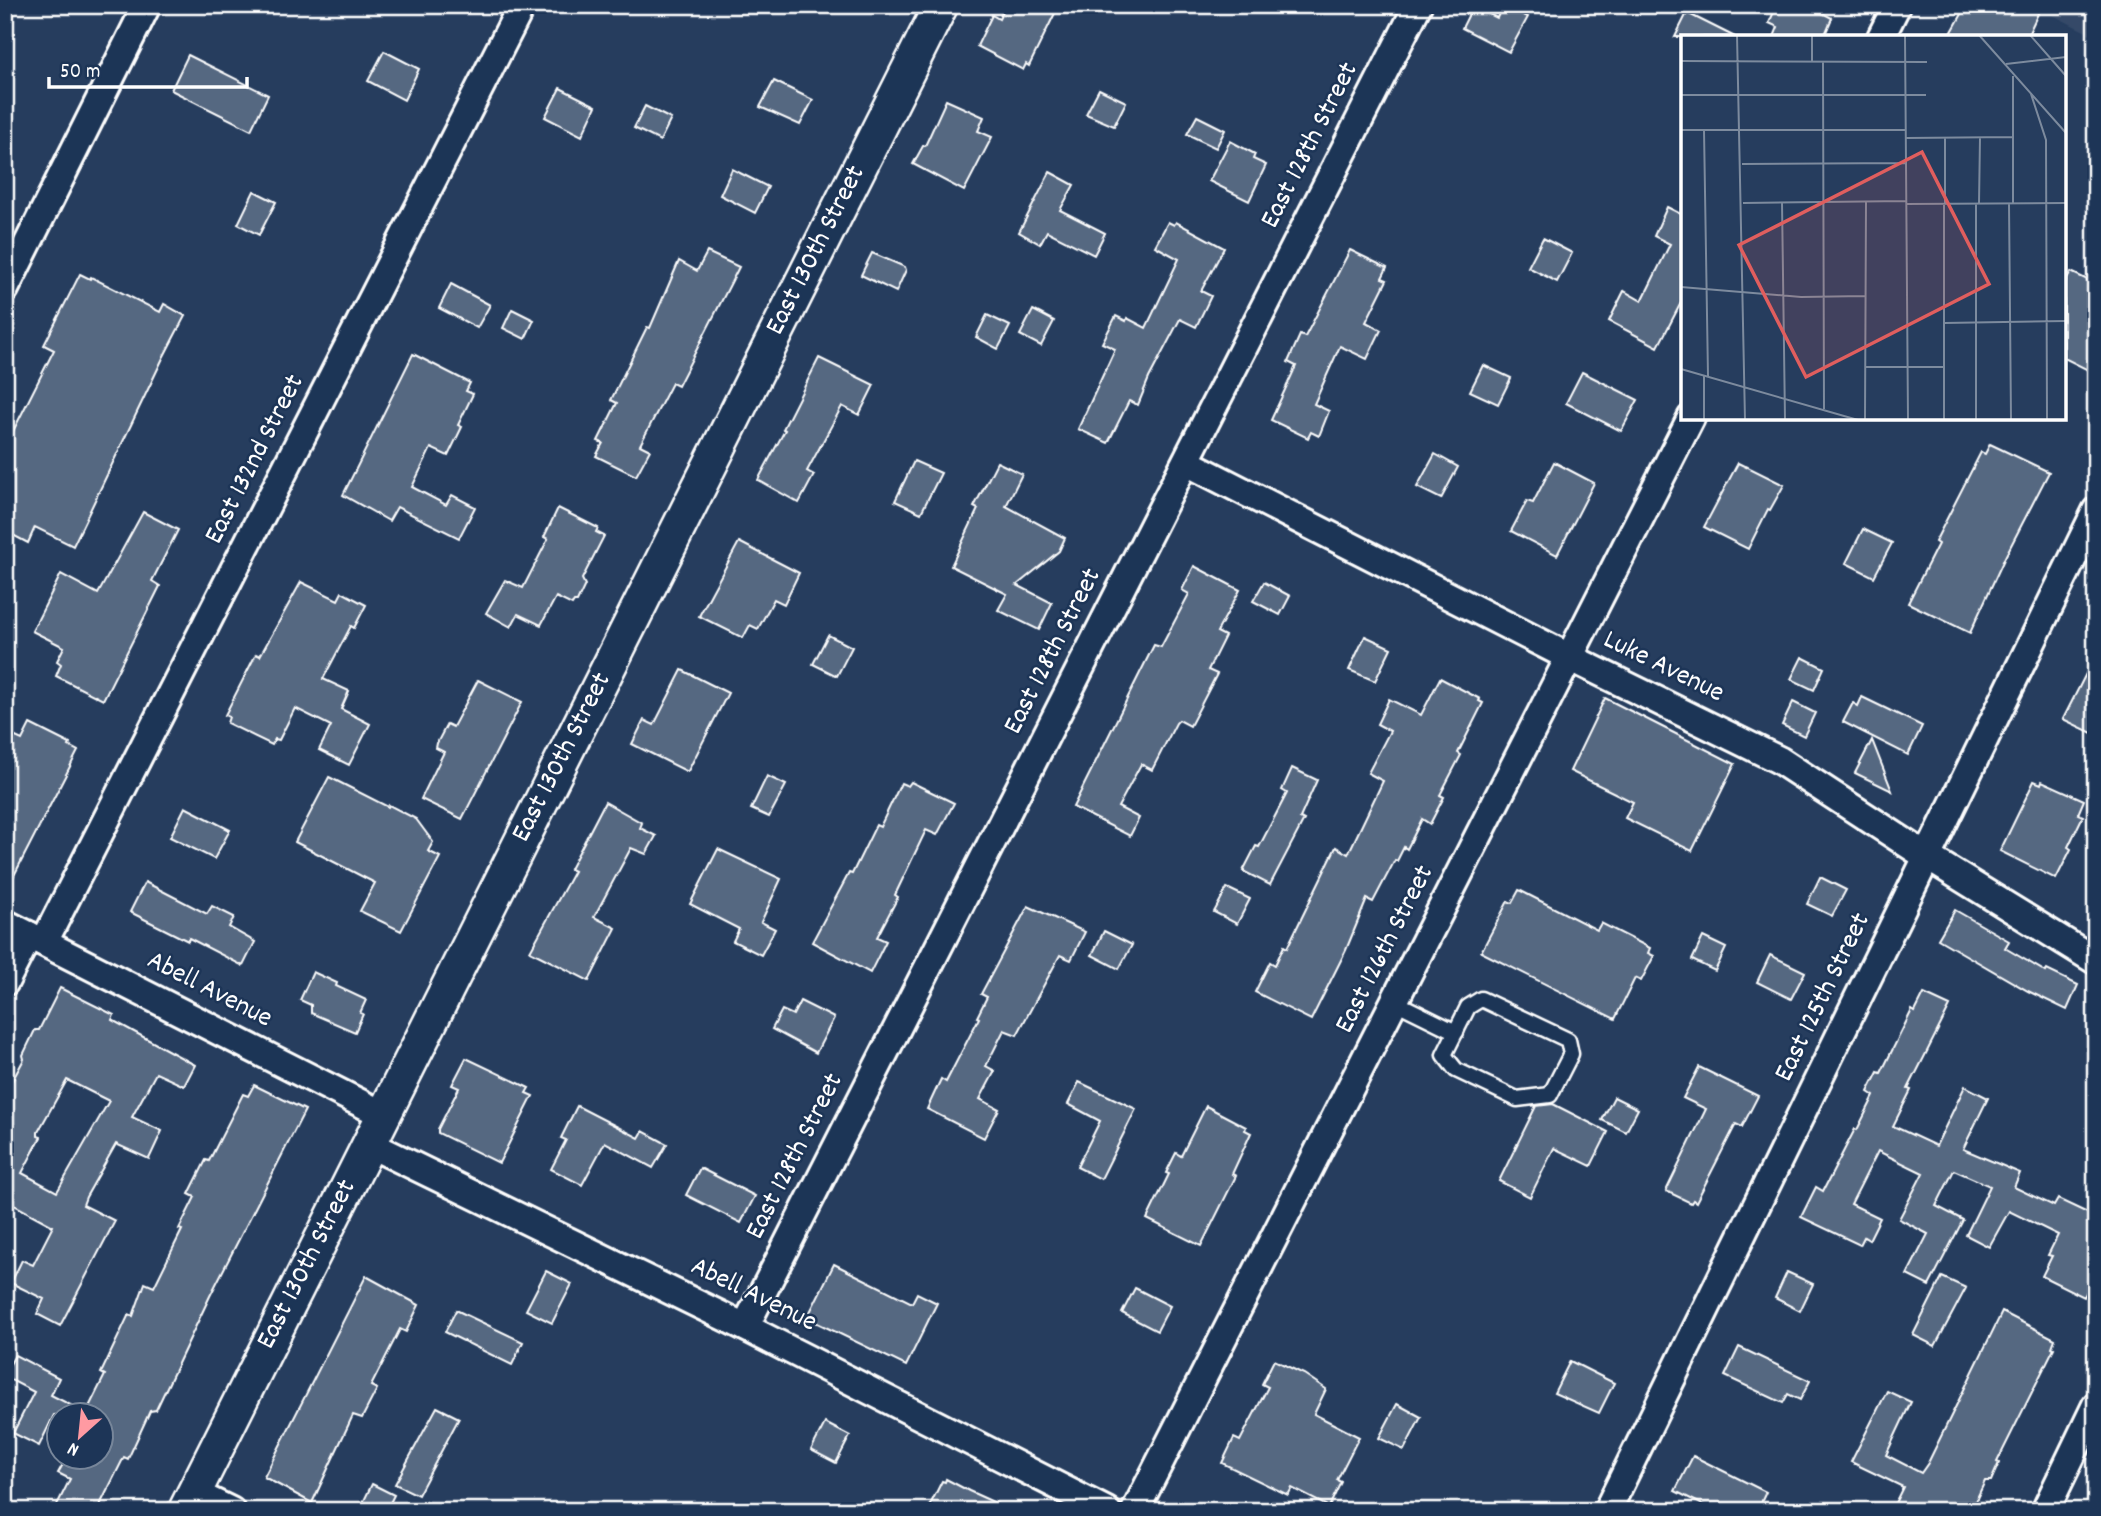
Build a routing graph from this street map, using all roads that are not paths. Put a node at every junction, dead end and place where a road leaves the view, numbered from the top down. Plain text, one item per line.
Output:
1 (147, 5) edge
2 (522, 5) edge
3 (941, 5) edge
4 (1418, 5) edge
5 (1897, 5) edge
6 (1882, 35) edge
7 (5, 289) edge
8 (1689, 420) edge
9 (1186, 462) junction
10 (2096, 511) edge
11 (1571, 658) junction
12 (1926, 856) junction
13 (5, 923) edge
14 (37, 939) junction
15 (2096, 961) edge
16 (5, 982) edge
17 (1395, 1002) junction
18 (1456, 1032) junction
19 (376, 1130) junction
20 (745, 1326) junction
21 (2096, 1405) edge
22 (190, 1502) edge
23 (231, 1511) edge
24 (1107, 1511) edge
25 (1135, 1511) edge
26 (1607, 1511) edge
27 (2045, 1511) edge

1 - 7 street
2 - 14 street, East 132nd Street
3 - 19 street, East 130th Street
4 - 9 street, East 128th Street
5 - 6 street
8 - 11 street, East 126th Street
9 - 11 street, Luke Avenue
9 - 20 street, East 128th Street
10 - 12 street, East 125th Street
11 - 12 street, Luke Avenue
11 - 17 street, East 126th Street
12 - 15 street, Luke Avenue
12 - 26 street, East 125th Street
13 - 14 street, Abell Avenue
14 - 16 street, East 132nd Street
14 - 19 street, Abell Avenue
17 - 18 lane
17 - 25 street, East 126th Street
18 - 18 lane
19 - 20 street, Abell Avenue
19 - 22 street, East 130th Street
20 - 24 street, Abell Avenue
21 - 27 street
22 - 23 street

